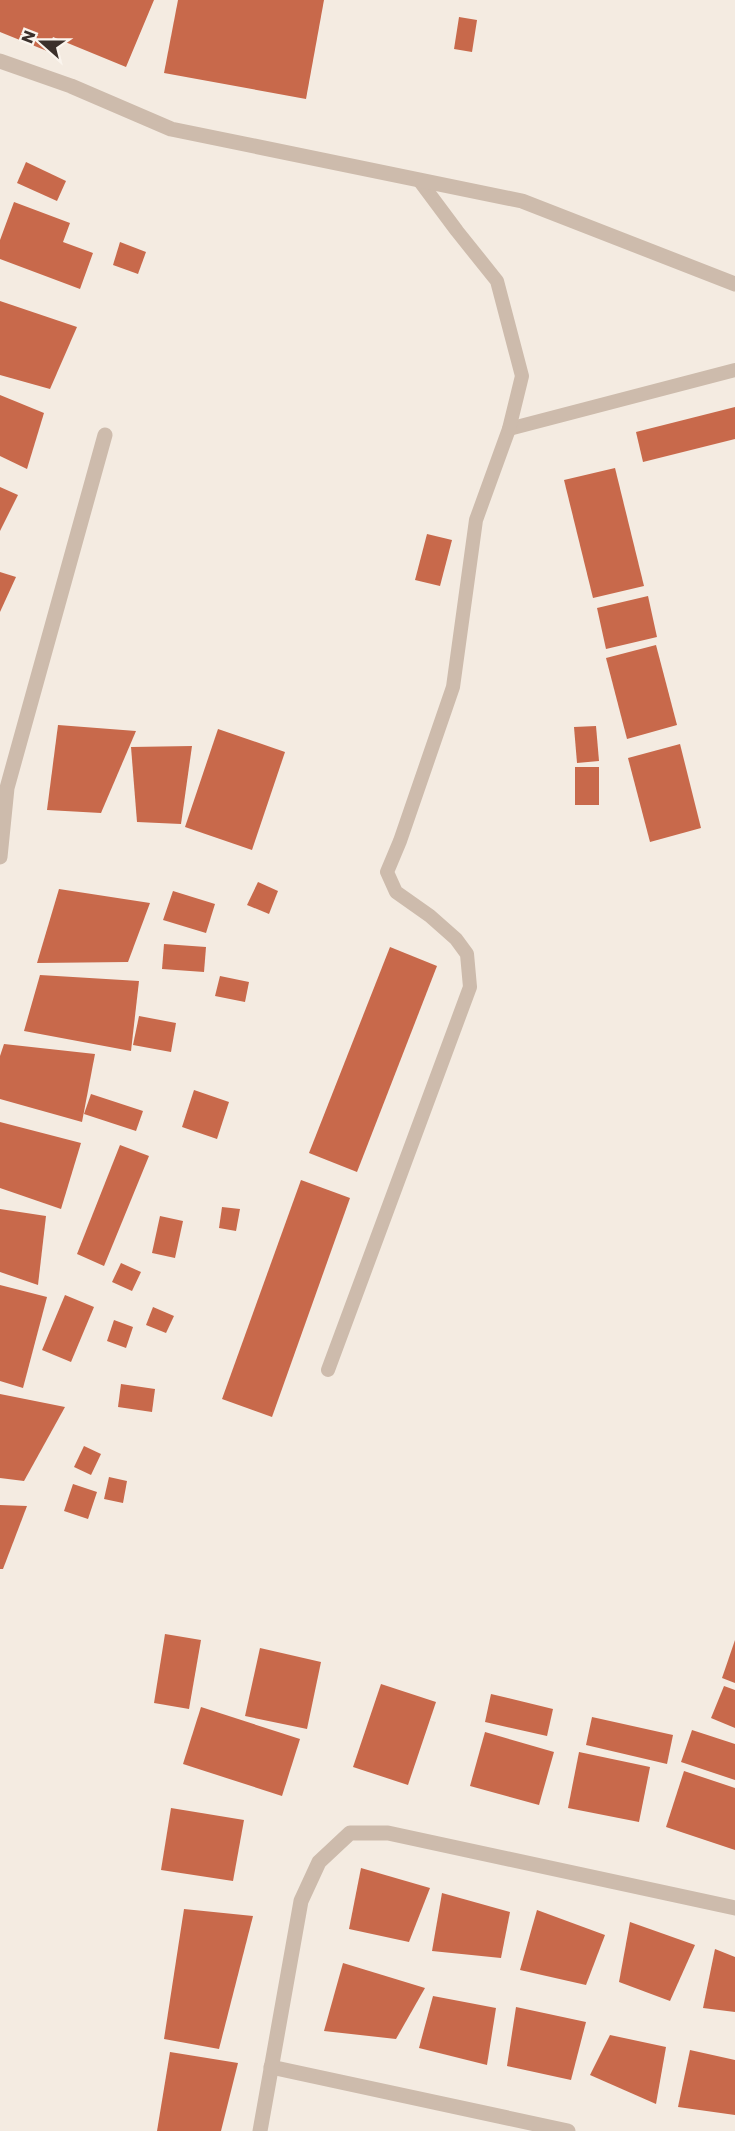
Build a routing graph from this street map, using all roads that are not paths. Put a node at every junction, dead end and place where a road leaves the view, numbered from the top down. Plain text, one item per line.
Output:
1 (0, 61) edge
2 (419, 180) junction
3 (735, 284) edge
4 (735, 370) edge
5 (509, 429) junction
6 (105, 435) dead end
7 (0, 856) edge
8 (328, 1370) dead end
9 (735, 1908) edge
10 (271, 2067) junction
11 (260, 2131) edge
12 (568, 2131) edge

1 - 2 street
2 - 3 street
2 - 5 lane
4 - 5 lane
5 - 8 lane
6 - 7 street
9 - 10 street
10 - 11 street
10 - 12 street

